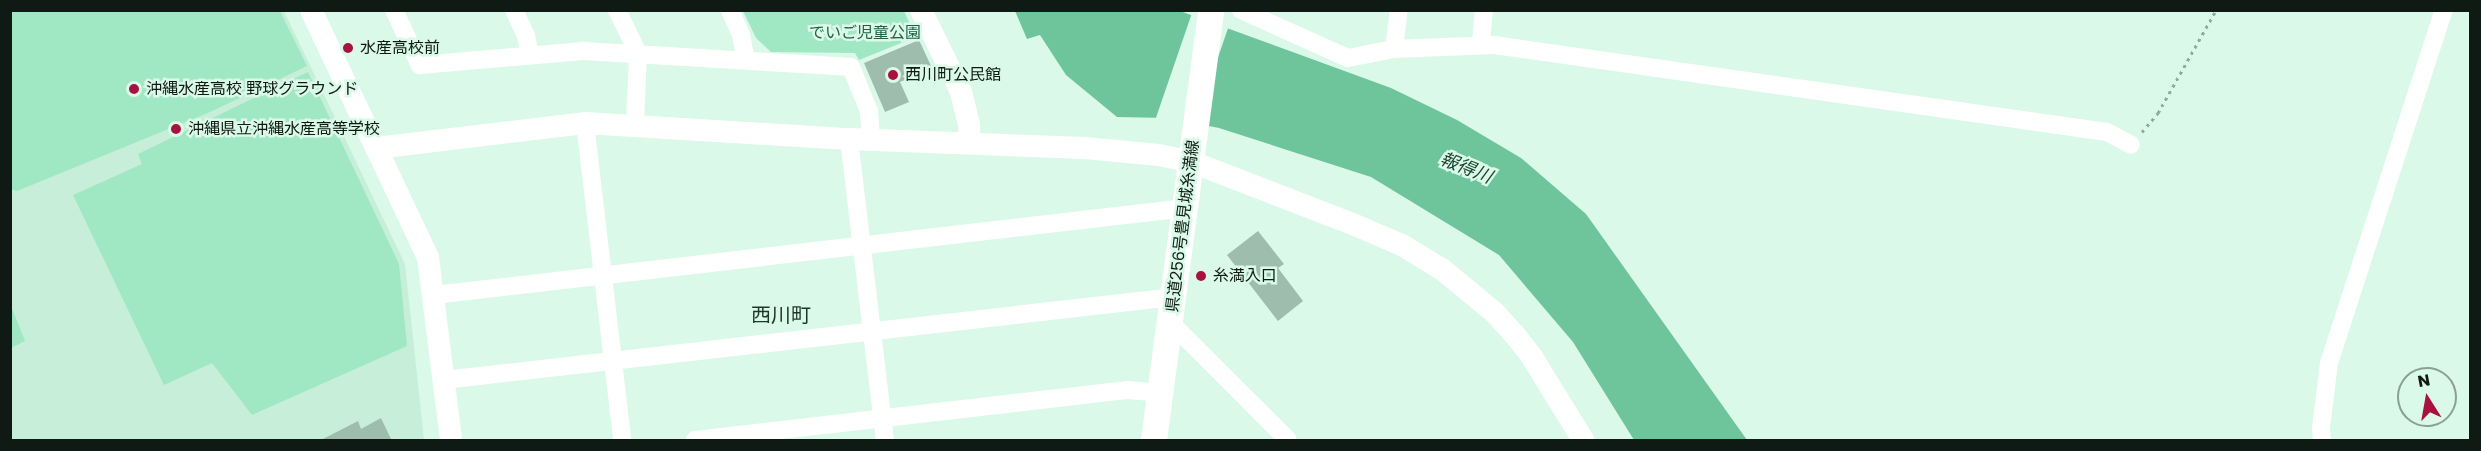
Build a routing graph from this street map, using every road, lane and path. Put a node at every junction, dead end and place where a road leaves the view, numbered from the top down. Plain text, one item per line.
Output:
1 (311, 10) edge
2 (394, 10) edge
3 (514, 10) edge
4 (617, 10) edge
5 (730, 10) edge
6 (921, 10) edge
7 (1241, 10) edge
8 (1399, 10) edge
9 (1484, 10) edge
10 (2216, 10) edge
11 (2444, 10) edge
12 (1211, 11) edge
13 (1480, 43) junction
14 (1394, 49) junction
15 (638, 53) junction
16 (530, 55) junction
17 (746, 60) junction
18 (585, 123) junction
19 (635, 125) junction
20 (860, 139) junction
21 (970, 143) junction
22 (2131, 145) joint
23 (376, 147) junction
24 (1192, 162) junction
25 (1186, 208) junction
26 (862, 245) junction
27 (602, 275) junction
28 (434, 295) junction
29 (1174, 297) junction
30 (1171, 323) junction
31 (872, 332) junction
32 (612, 362) junction
33 (444, 380) junction
34 (1161, 393) junction
35 (882, 420) junction
36 (451, 441) edge
37 (622, 441) edge
38 (695, 441) edge
39 (885, 441) edge
40 (1154, 441) edge
41 (1288, 441) edge
42 (1583, 441) edge
43 (2322, 441) edge

1 - 23 street
2 - 16 street
3 - 16 street
4 - 15 street
5 - 17 street
6 - 21 street
7 - 14 street
8 - 14 street
9 - 13 street
10 - 22 path
11 - 43 street
12 - 24 main road, 県道256号豊見城糸満線
13 - 14 street
13 - 22 street
15 - 16 street
15 - 17 street
15 - 19 street
17 - 20 street
18 - 19 street
18 - 23 street
18 - 27 street
19 - 20 street
20 - 21 street
20 - 26 street
21 - 24 street
23 - 28 street
24 - 25 main road, 県道256号豊見城糸満線
24 - 42 street
25 - 26 street
25 - 29 main road, 県道256号豊見城糸満線
26 - 27 street
26 - 31 street
27 - 28 street
27 - 32 street
28 - 33 street
29 - 30 main road, 県道256号豊見城糸満線
29 - 31 street
30 - 34 main road, 県道256号豊見城糸満線
30 - 41 street
31 - 32 street
31 - 35 street
32 - 33 street
32 - 37 street
33 - 36 street
34 - 35 street
34 - 40 main road, 県道256号豊見城糸満線
35 - 38 street
35 - 39 street

